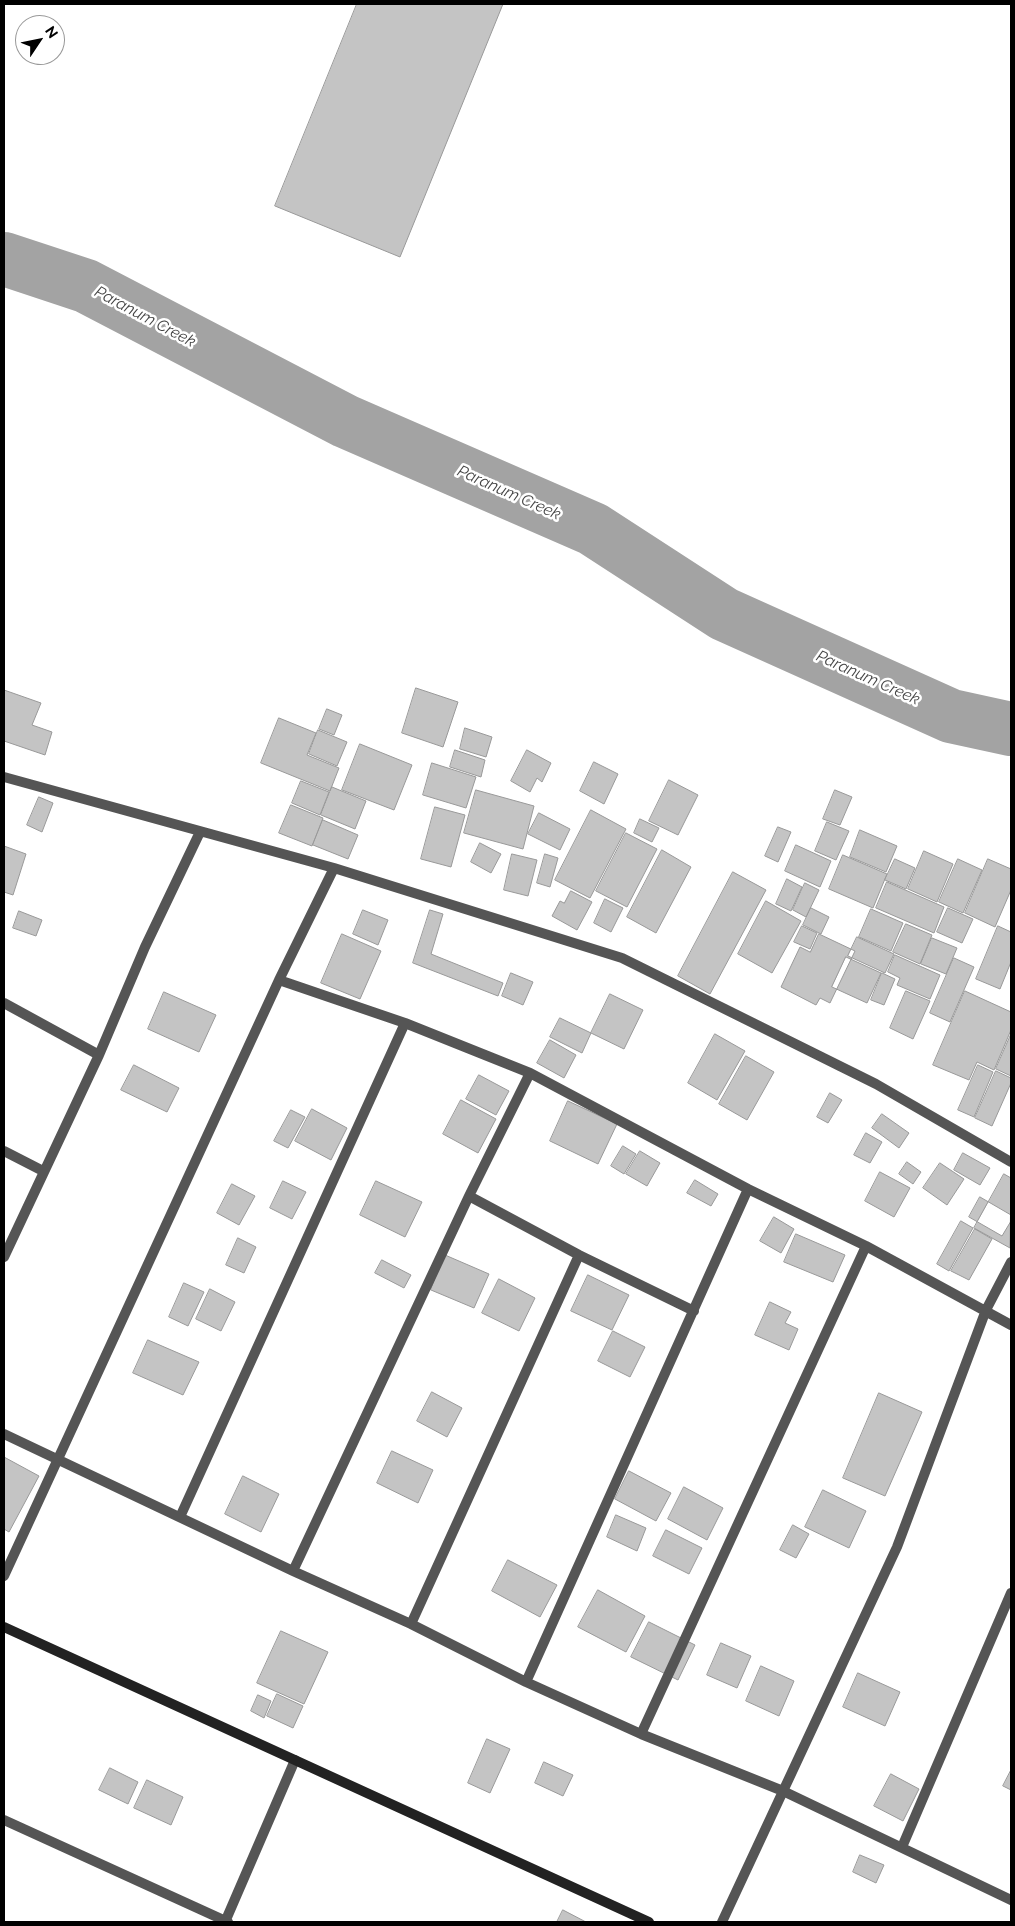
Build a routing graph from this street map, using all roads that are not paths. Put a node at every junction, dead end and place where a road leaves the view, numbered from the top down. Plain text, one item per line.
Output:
1 (4, 777) edge
2 (200, 832) junction
3 (334, 868) junction
4 (279, 980) junction
5 (4, 1003) edge
6 (405, 1023) junction
7 (99, 1056) junction
8 (530, 1074) junction
9 (4, 1151) edge
10 (1011, 1162) edge
11 (43, 1171) junction
12 (748, 1189) junction
13 (468, 1196) junction
14 (866, 1246) junction
15 (579, 1255) junction
16 (4, 1257) edge
17 (1011, 1262) edge
18 (986, 1310) junction
19 (694, 1311) junction
20 (1011, 1325) edge
21 (4, 1434) edge
22 (58, 1458) junction
23 (180, 1517) junction
24 (294, 1571) junction
25 (4, 1576) edge
26 (1011, 1593) edge
27 (411, 1624) junction
28 (4, 1627) edge
29 (526, 1682) junction
30 (641, 1734) junction
31 (294, 1760) junction
32 (783, 1791) junction
33 (4, 1820) edge
34 (902, 1847) junction
35 (1011, 1900) edge
36 (226, 1922) edge
37 (649, 1922) edge
38 (722, 1922) edge

1 - 2 street
2 - 3 street
2 - 7 street
3 - 4 street
3 - 10 street
4 - 6 street
4 - 22 street
5 - 7 street
6 - 8 street
6 - 23 street
7 - 11 street
8 - 12 street
8 - 13 street
9 - 11 street
11 - 16 street
12 - 14 street
12 - 19 street
13 - 15 street
13 - 24 street
14 - 18 street
14 - 30 street
15 - 19 street
15 - 27 street
17 - 18 street
18 - 20 street
18 - 32 street
19 - 29 street
21 - 22 street
22 - 23 street
22 - 25 street
23 - 24 street
24 - 27 street
26 - 34 street
27 - 29 street
28 - 31 street
29 - 30 street
30 - 32 street
31 - 36 street
31 - 37 street
32 - 34 street
32 - 38 street
33 - 36 street
34 - 35 street

